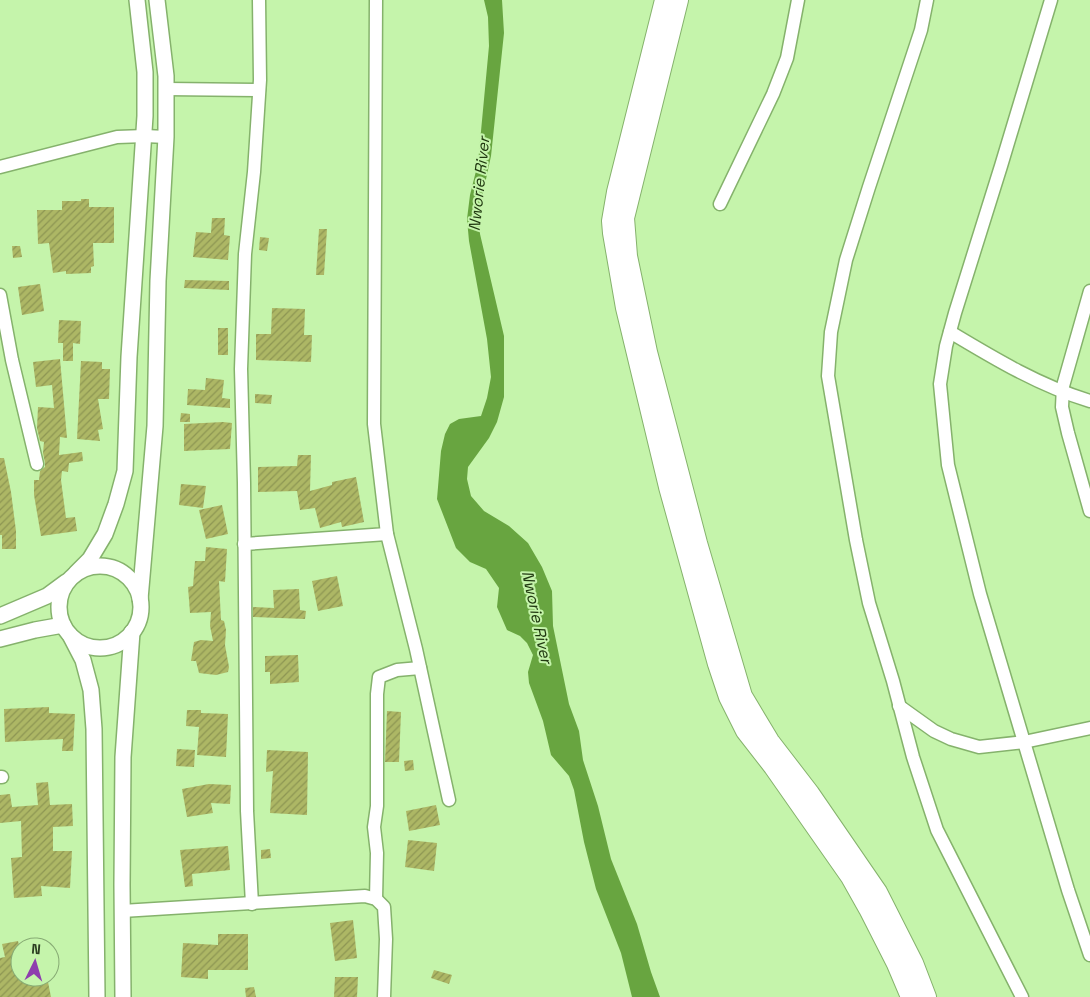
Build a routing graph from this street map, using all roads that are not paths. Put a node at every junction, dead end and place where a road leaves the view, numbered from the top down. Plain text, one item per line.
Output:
1 (137, 0) edge
2 (157, 0) edge
3 (259, 0) edge
4 (376, 0) edge
5 (664, 0) edge
6 (679, 0) edge
7 (798, 0) edge
8 (926, 0) edge
9 (1051, 0) edge
10 (166, 89) junction
11 (259, 90) junction
12 (145, 136) junction
13 (166, 137) junction
14 (0, 167) edge
15 (720, 204) dead end
16 (1090, 291) edge
17 (0, 295) edge
18 (950, 332) junction
19 (1063, 393) junction
20 (1090, 400) edge
21 (37, 464) dead end
22 (1090, 510) edge
23 (387, 534) junction
24 (244, 544) junction
25 (72, 577) junction
26 (140, 599) junction
27 (0, 616) edge
28 (67, 630) junction
29 (132, 632) junction
30 (0, 639) edge
31 (420, 668) junction
32 (899, 706) junction
33 (1090, 728) edge
34 (1024, 742) junction
35 (449, 800) dead end
36 (376, 899) junction
37 (252, 904) junction
38 (122, 911) junction
39 (1090, 955) edge
40 (97, 997) edge
41 (123, 997) edge
42 (384, 997) edge
43 (910, 997) edge
44 (927, 997) edge
45 (1022, 997) edge

1 - 12 street
2 - 10 street
3 - 11 street
4 - 23 street
5 - 43 main road
6 - 44 main road
7 - 15 street
8 - 32 street
9 - 18 street
10 - 11 street
10 - 13 street
11 - 24 street
12 - 13 street
12 - 14 street
12 - 25 street
13 - 26 street
16 - 19 street
17 - 21 street
18 - 19 street
18 - 34 street
19 - 20 street
19 - 22 street
23 - 24 street
23 - 31 street
24 - 37 street
25 - 26 street
25 - 27 street
25 - 28 street
26 - 29 street
28 - 29 street
28 - 30 street
28 - 40 street
29 - 38 street
31 - 35 street
31 - 36 street
32 - 34 street
32 - 45 street
33 - 34 street
34 - 39 street
36 - 37 street
36 - 42 street
37 - 38 street
38 - 41 street

